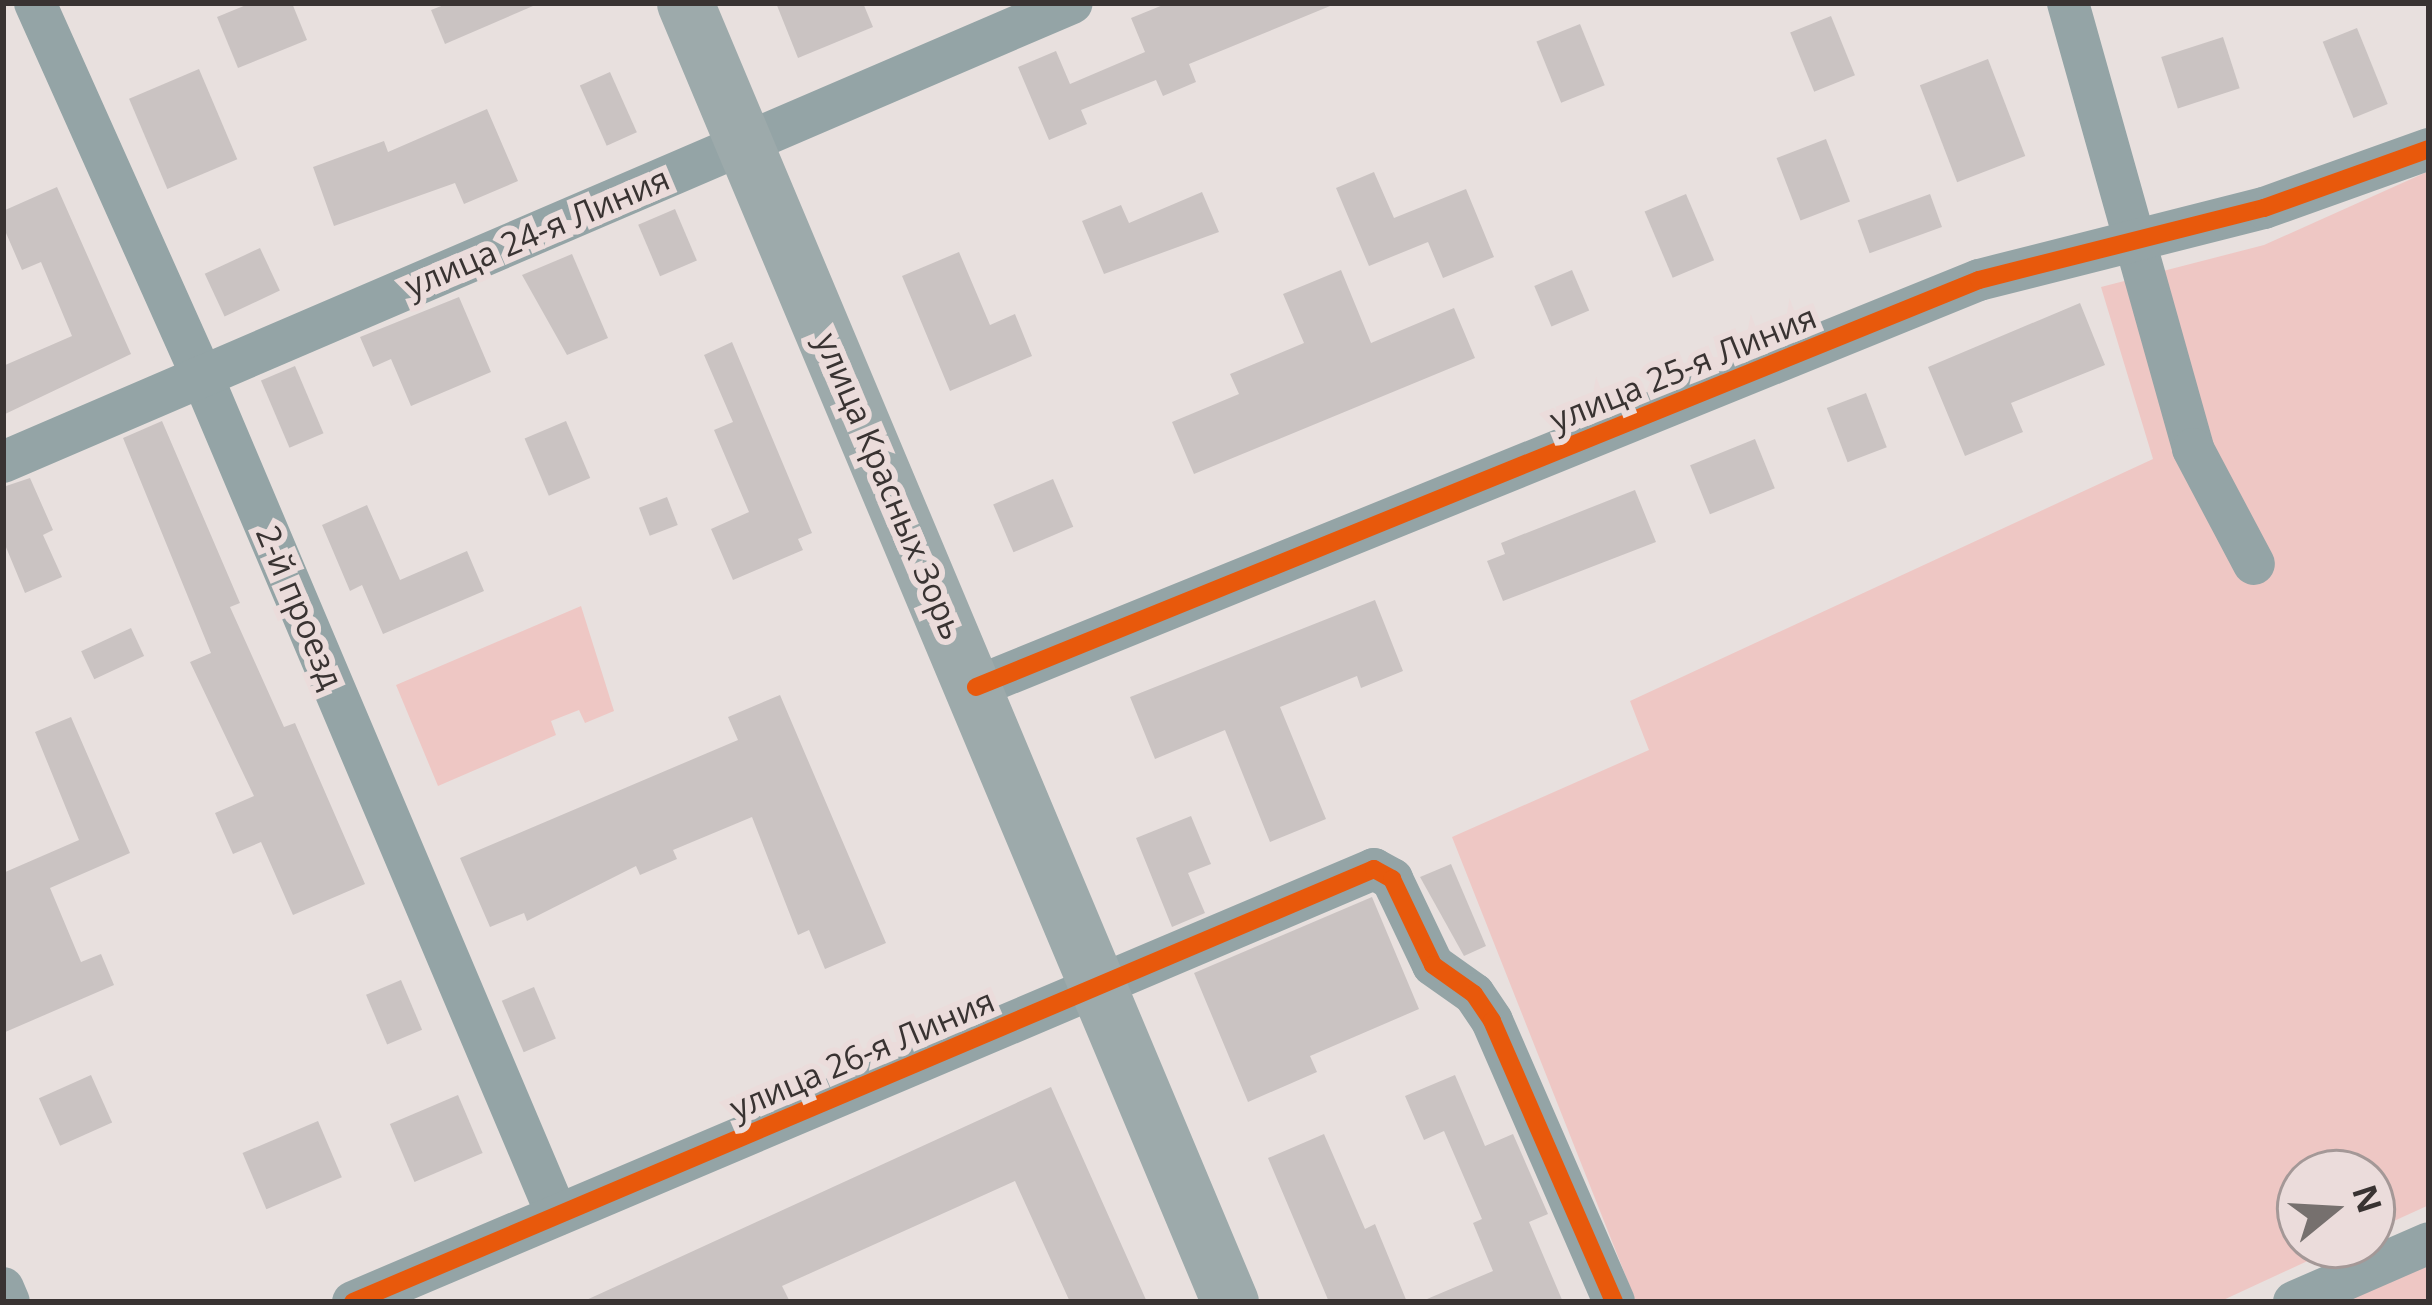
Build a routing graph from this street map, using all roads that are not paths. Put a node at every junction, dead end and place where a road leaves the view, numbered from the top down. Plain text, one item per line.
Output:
1 (35, 3) edge
2 (685, 3) edge
3 (2068, 3) edge
4 (1067, 4) edge
5 (744, 142) junction
6 (2429, 149) edge
7 (2138, 237) junction
8 (202, 376) junction
9 (3, 462) edge
10 (2254, 564) dead end
11 (976, 687) junction
12 (1102, 984) junction
13 (557, 1215) junction
14 (2429, 1244) edge
15 (3, 1288) edge
16 (9, 1302) edge
17 (353, 1302) edge
18 (1230, 1302) edge
19 (1614, 1302) edge
20 (2294, 1302) edge

1 - 8 street, 2-й проезд
2 - 5 street, улица Красных Зорь
3 - 7 street
4 - 5 street, улица 24-я Линия
5 - 8 street, улица 24-я Линия
5 - 11 street, улица Красных Зорь
6 - 7 street, улица 25-я Линия
7 - 10 street
7 - 11 street, улица 25-я Линия
8 - 9 street, улица 24-я Линия
8 - 13 street, 2-й проезд
11 - 12 street, улица Красных Зорь
12 - 13 street, улица 26-я Линия
12 - 18 street, улица Красных Зорь
12 - 19 street, улица 26-я Линия
13 - 17 street, улица 26-я Линия
14 - 20 street
15 - 16 street

